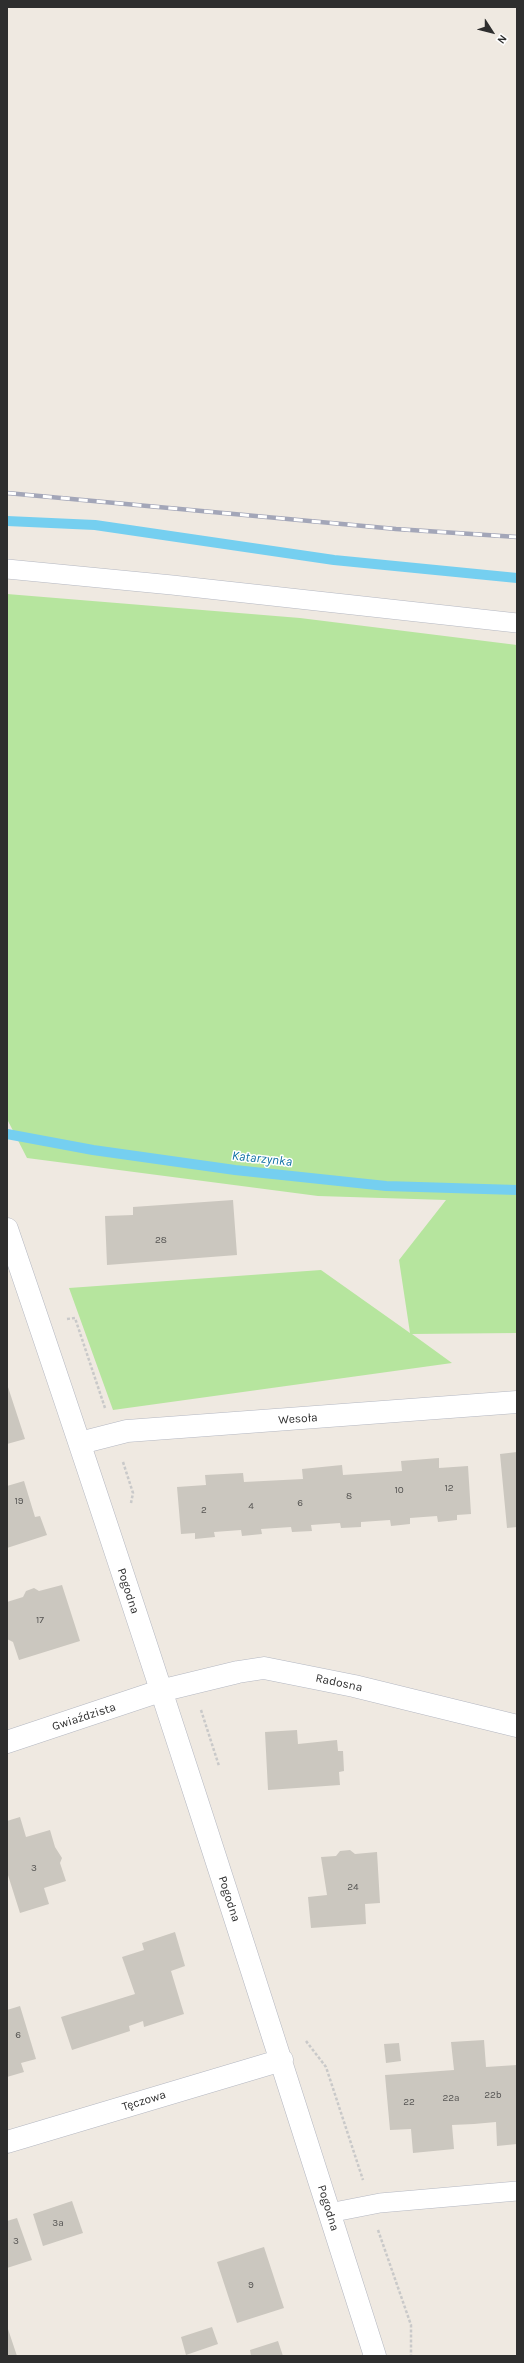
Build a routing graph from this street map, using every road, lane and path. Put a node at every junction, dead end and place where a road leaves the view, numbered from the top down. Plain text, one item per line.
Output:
1 (7, 569) edge
2 (517, 623) edge
3 (7, 1229) edge
4 (75, 1318) dead end
5 (517, 1402) edge
6 (107, 1413) dead end
7 (80, 1444) junction
8 (160, 1692) junction
9 (200, 1707) dead end
10 (517, 1726) edge
11 (7, 1742) edge
12 (219, 1766) dead end
13 (304, 2034) dead end
14 (282, 2060) junction
15 (7, 2142) edge
16 (365, 2185) dead end
17 (517, 2191) edge
18 (329, 2213) junction
19 (376, 2225) dead end
20 (375, 2356) edge
21 (411, 2356) edge

1 - 2 lane
3 - 7 street, Pogodna
4 - 6 path
5 - 7 street, Wesoła
7 - 8 street, Pogodna
8 - 10 street, Radosna
8 - 11 street, Gwiaździsta
8 - 14 street, Pogodna
9 - 12 path
13 - 16 path
14 - 15 street, Tęczowa
14 - 18 street, Pogodna
17 - 18 lane
18 - 20 street, Pogodna
19 - 21 path

